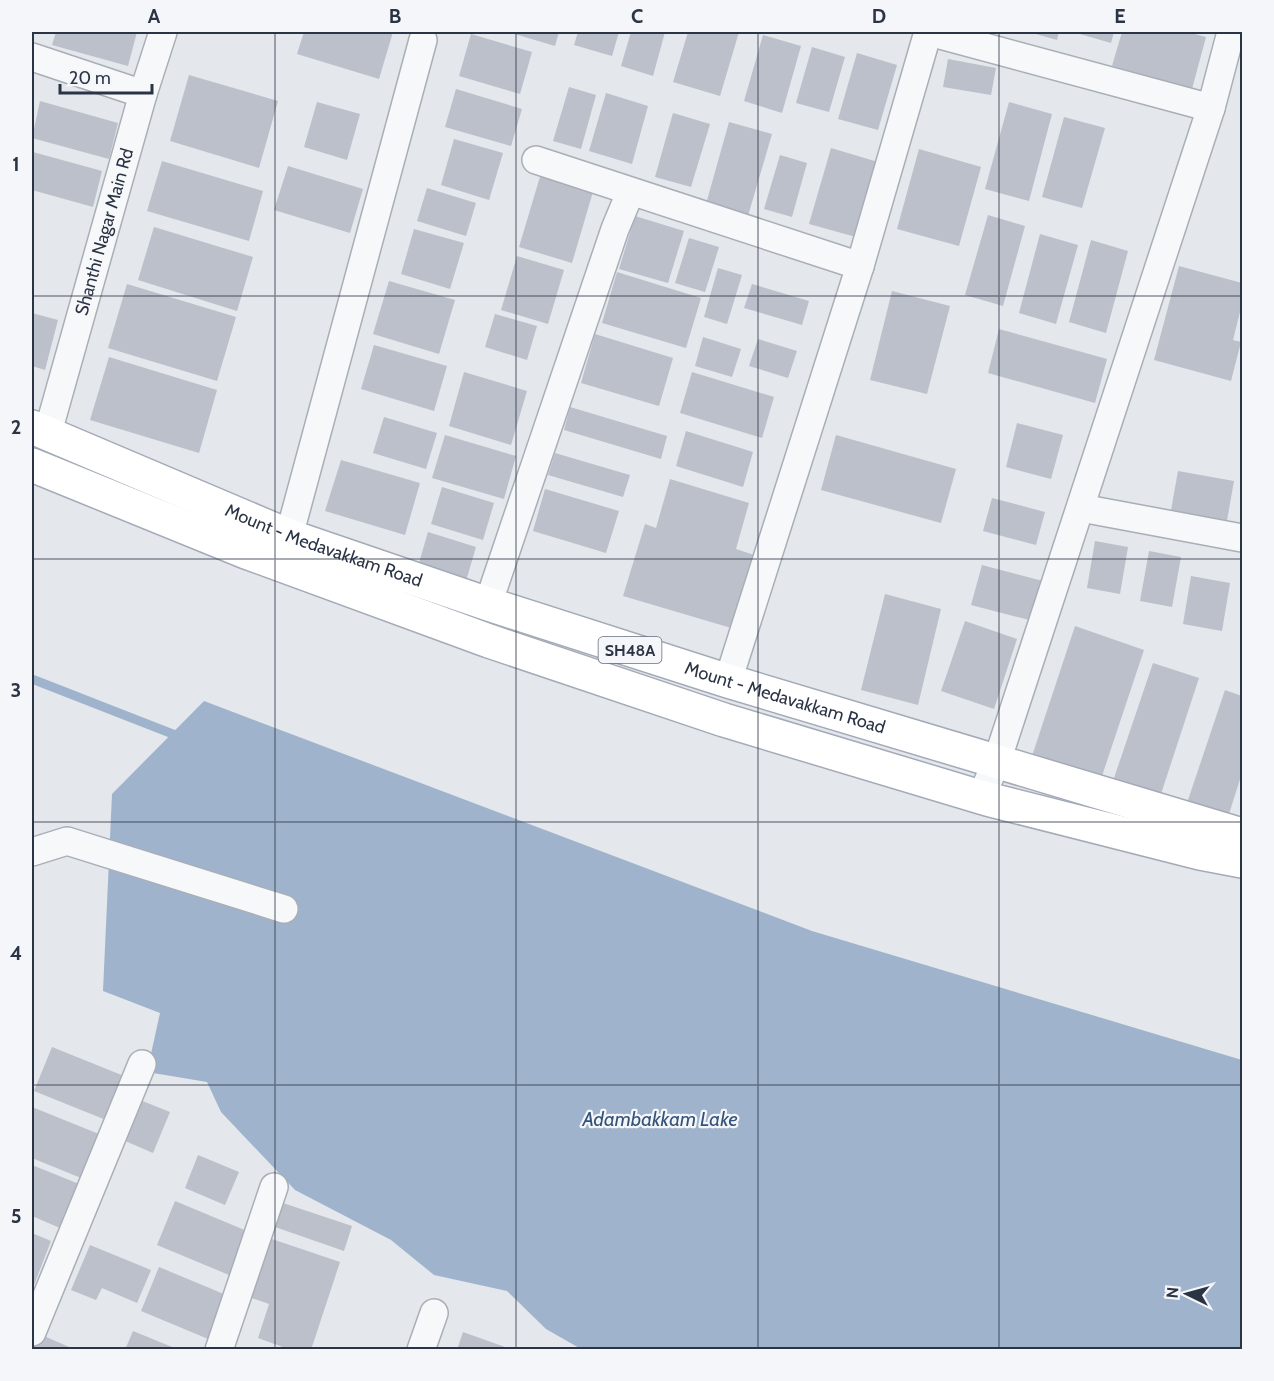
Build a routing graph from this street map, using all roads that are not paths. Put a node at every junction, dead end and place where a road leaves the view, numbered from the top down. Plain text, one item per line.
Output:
1 (163, 32) edge
2 (929, 32) edge
3 (1231, 32) edge
4 (423, 40) dead end
5 (32, 57) edge
6 (143, 94) junction
7 (1212, 108) junction
8 (536, 160) dead end
9 (630, 192) junction
10 (860, 266) junction
11 (40, 429) edge
12 (32, 465) edge
13 (1081, 508) junction
14 (289, 536) junction
15 (1242, 538) edge
16 (488, 604) junction
17 (728, 681) junction
18 (997, 761) junction
19 (981, 797) junction
20 (1242, 835) edge
21 (32, 852) edge
22 (1242, 861) edge
23 (284, 909) dead end
24 (142, 1064) dead end
25 (273, 1187) dead end
26 (434, 1312) dead end
27 (32, 1332) edge
28 (219, 1350) edge
29 (421, 1350) edge

1 - 6 street, Shanthi Nagar Main Rd
2 - 7 street
2 - 10 street
3 - 7 street
4 - 14 street
5 - 6 street
6 - 11 street, Shanthi Nagar Main Rd
7 - 13 street
8 - 9 street
9 - 10 street
9 - 16 street
10 - 17 street
11 - 14 main road, Mount - Medavakkam Road / SH48A
12 - 19 main road, Mount - Medavakkam Road / SH48A
13 - 15 street
13 - 18 street
14 - 16 main road, Mount - Medavakkam Road / SH48A
16 - 17 main road, Mount - Medavakkam Road / SH48A
17 - 18 main road, Mount - Medavakkam Road / SH48A
18 - 19 street
18 - 20 main road, Mount - Medavakkam Road / SH48A
19 - 22 main road, Mount - Medavakkam Road / SH48A
21 - 23 street
24 - 27 street
25 - 28 street
26 - 29 street

